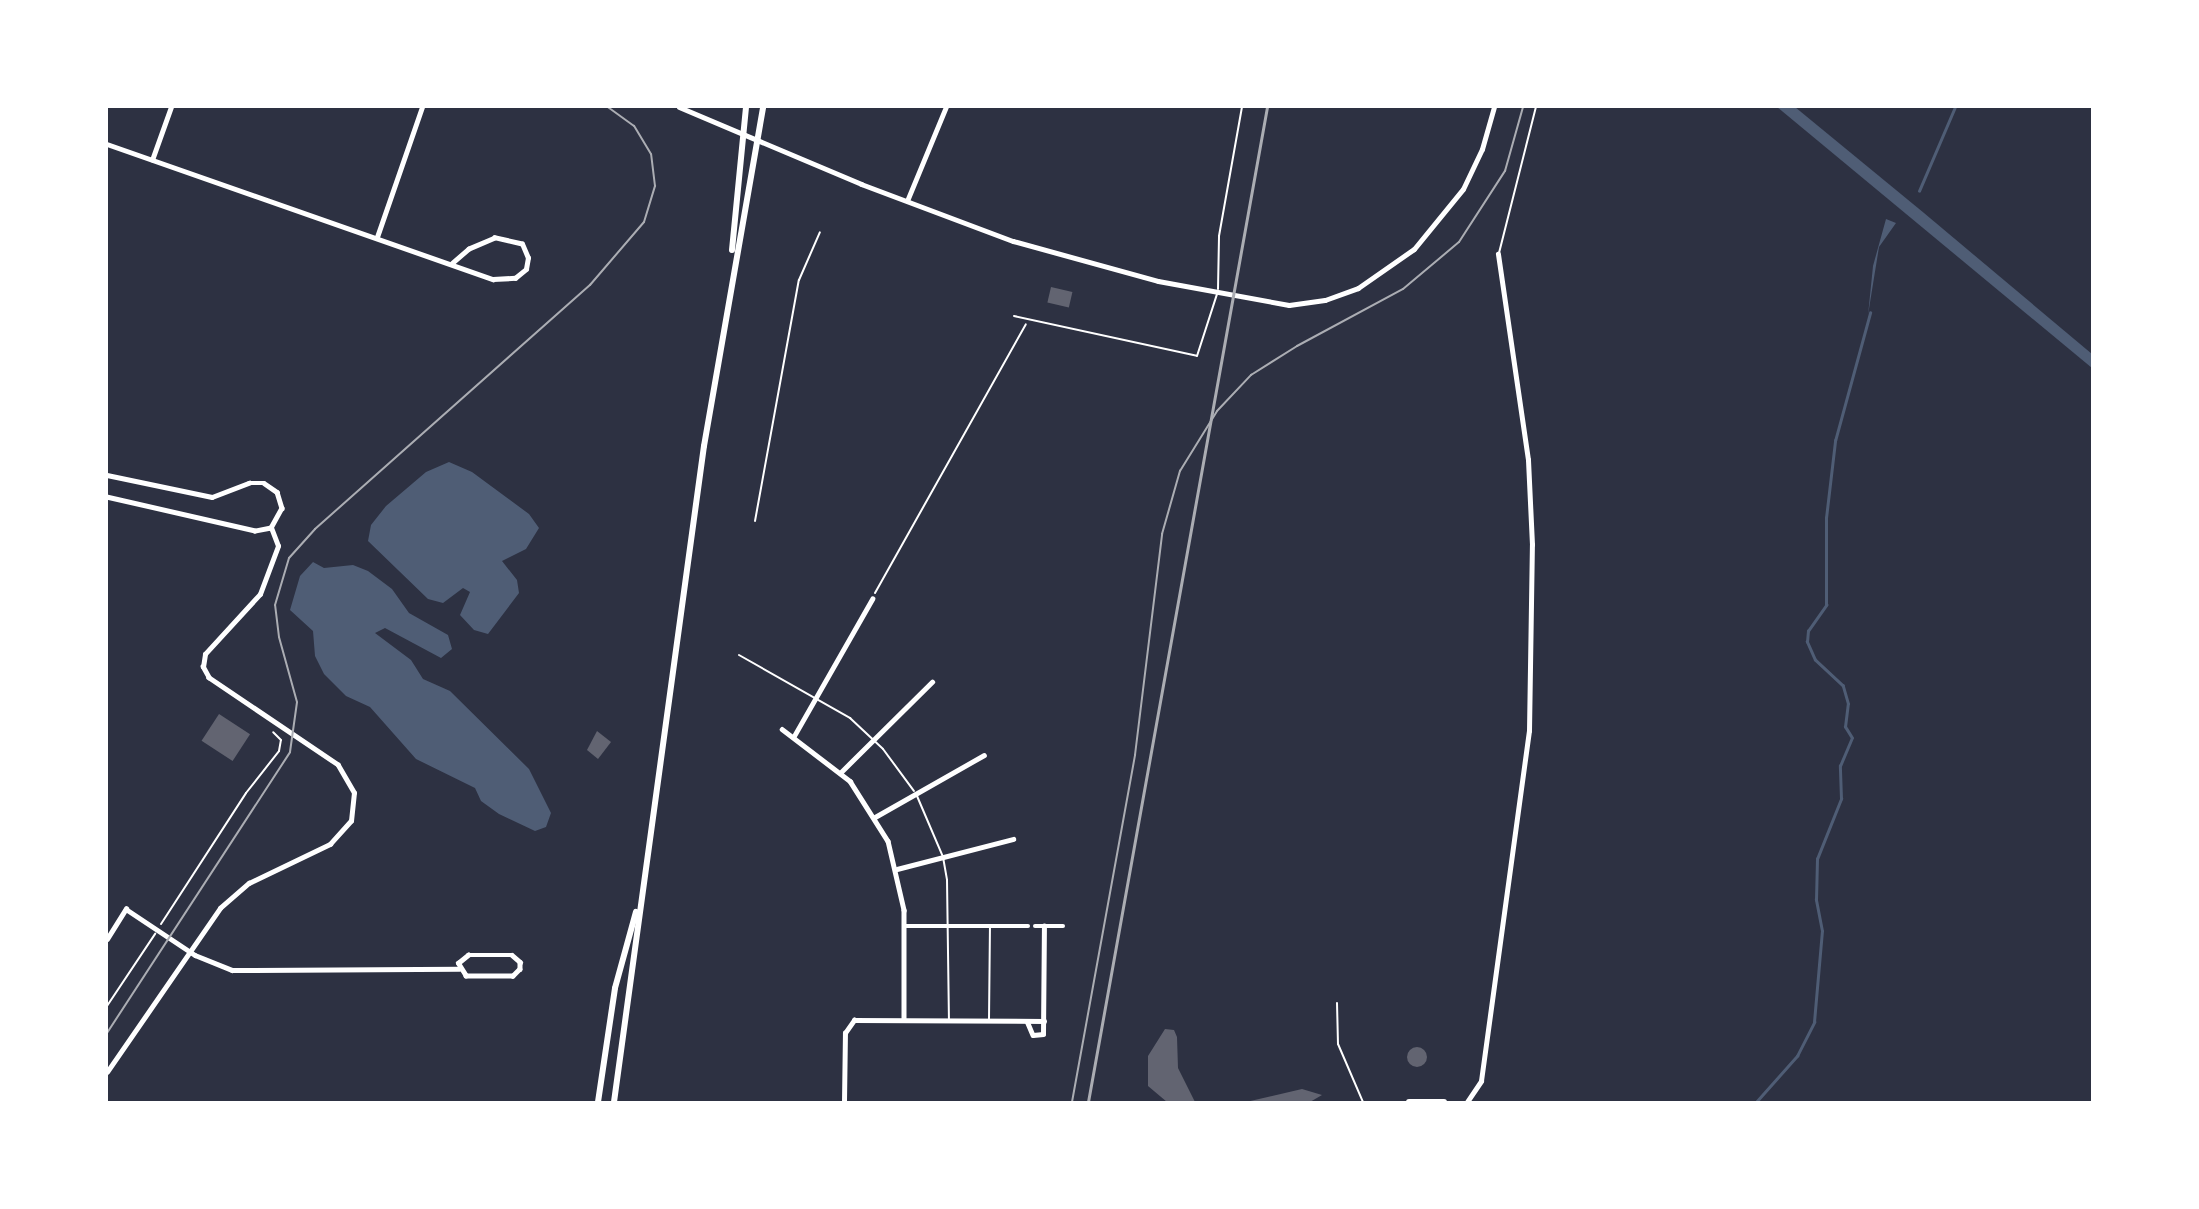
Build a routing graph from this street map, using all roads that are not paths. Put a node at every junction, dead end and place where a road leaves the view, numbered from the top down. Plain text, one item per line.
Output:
1 (171, 107) edge
2 (422, 107) edge
3 (679, 107) edge
4 (746, 107) edge
5 (763, 107) edge
6 (946, 107) edge
7 (1242, 107) edge
8 (1494, 107) edge
9 (1536, 107) edge
10 (107, 144) edge
11 (152, 160) junction
12 (906, 202) junction
13 (377, 237) junction
14 (1498, 254) joint
15 (453, 263) junction
16 (730, 279) junction
17 (1014, 316) dead end
18 (107, 475) edge
19 (107, 497) edge
20 (271, 528) junction
21 (872, 598) road end
22 (739, 655) dead end
23 (932, 682) dead end
24 (817, 696) junction
25 (782, 729) dead end
26 (794, 736) junction
27 (874, 739) junction
28 (984, 755) dead end
29 (841, 772) junction
30 (916, 794) junction
31 (875, 817) junction
32 (1013, 839) dead end
33 (943, 857) junction
34 (897, 869) junction
35 (637, 911) junction
36 (904, 926) junction
37 (950, 926) junction
38 (990, 926) junction
39 (1028, 926) dead end
40 (1035, 926) dead end
41 (1044, 926) junction
42 (1063, 926) dead end
43 (107, 939) edge
44 (188, 950) junction
45 (459, 969) junction
46 (1337, 1003) dead end
47 (904, 1019) junction
48 (949, 1020) junction
49 (989, 1020) junction
50 (1027, 1021) junction
51 (1044, 1021) junction
52 (107, 1072) edge
53 (598, 1102) edge
54 (614, 1102) edge
55 (844, 1102) edge
56 (1363, 1102) edge
57 (1409, 1102) edge
58 (1444, 1102) edge
59 (1467, 1102) edge

1 - 11 street
2 - 13 street
3 - 12 street
4 - 16 main road
5 - 16 main road
6 - 12 street
7 - 17 lane
8 - 12 street
9 - 14 lane
10 - 11 street
11 - 13 street
13 - 15 street
14 - 59 street
15 - 15 street
16 - 35 main road
18 - 20 street
19 - 20 street
20 - 44 street
21 - 24 street
22 - 24 lane
23 - 27 street
24 - 26 street
24 - 27 lane
25 - 26 street
26 - 29 street
27 - 29 street
27 - 30 lane
28 - 30 street
29 - 31 street
30 - 31 street
30 - 33 lane
31 - 34 street
32 - 33 street
33 - 34 street
33 - 37 lane
34 - 36 street
35 - 53 main road
35 - 54 main road
36 - 37 street
36 - 47 street
37 - 38 street
37 - 48 lane
38 - 39 street
38 - 49 lane
40 - 41 street
41 - 42 street
41 - 51 street
43 - 44 street
44 - 45 street
44 - 52 street
45 - 45 street
46 - 56 lane
47 - 48 street
47 - 55 street
48 - 49 street
49 - 50 street
50 - 51 street
50 - 51 street
57 - 58 main road

